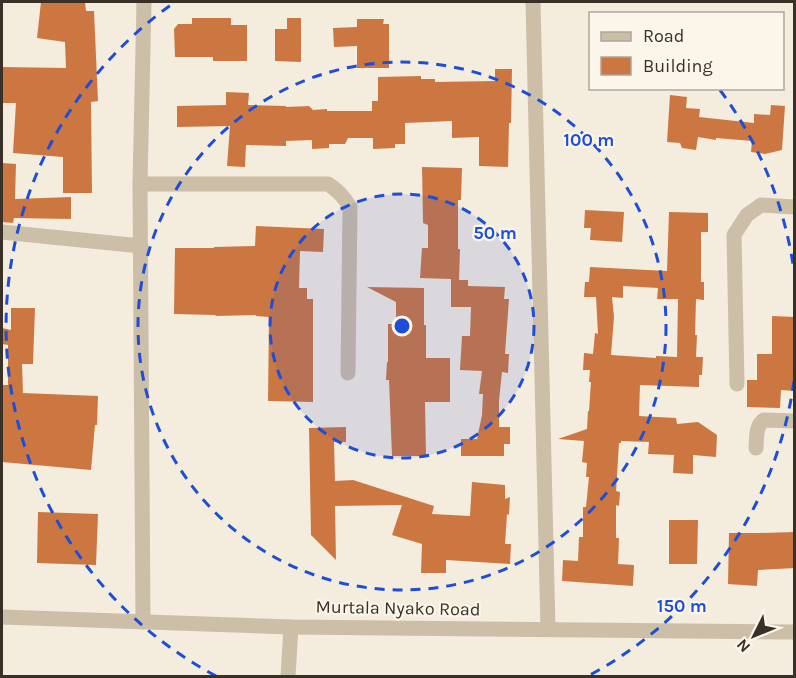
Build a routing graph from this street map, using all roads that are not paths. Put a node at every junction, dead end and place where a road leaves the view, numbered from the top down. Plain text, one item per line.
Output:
1 (144, 2) edge
2 (533, 2) edge
3 (140, 184) junction
4 (795, 207) edge
5 (2, 232) edge
6 (141, 246) junction
7 (348, 372) dead end
8 (737, 384) dead end
9 (795, 421) edge
10 (756, 448) dead end
11 (2, 617) edge
12 (143, 622) junction
13 (291, 627) junction
14 (548, 629) junction
15 (795, 632) edge
16 (288, 676) edge

1 - 3 street
2 - 14 street
3 - 6 street
3 - 7 street
4 - 8 street
5 - 6 street
6 - 12 street
9 - 10 street
11 - 12 street, Murtala Nyako Road
12 - 13 street, Murtala Nyako Road
13 - 14 street, Murtala Nyako Road
13 - 16 street
14 - 15 street, Murtala Nyako Road

